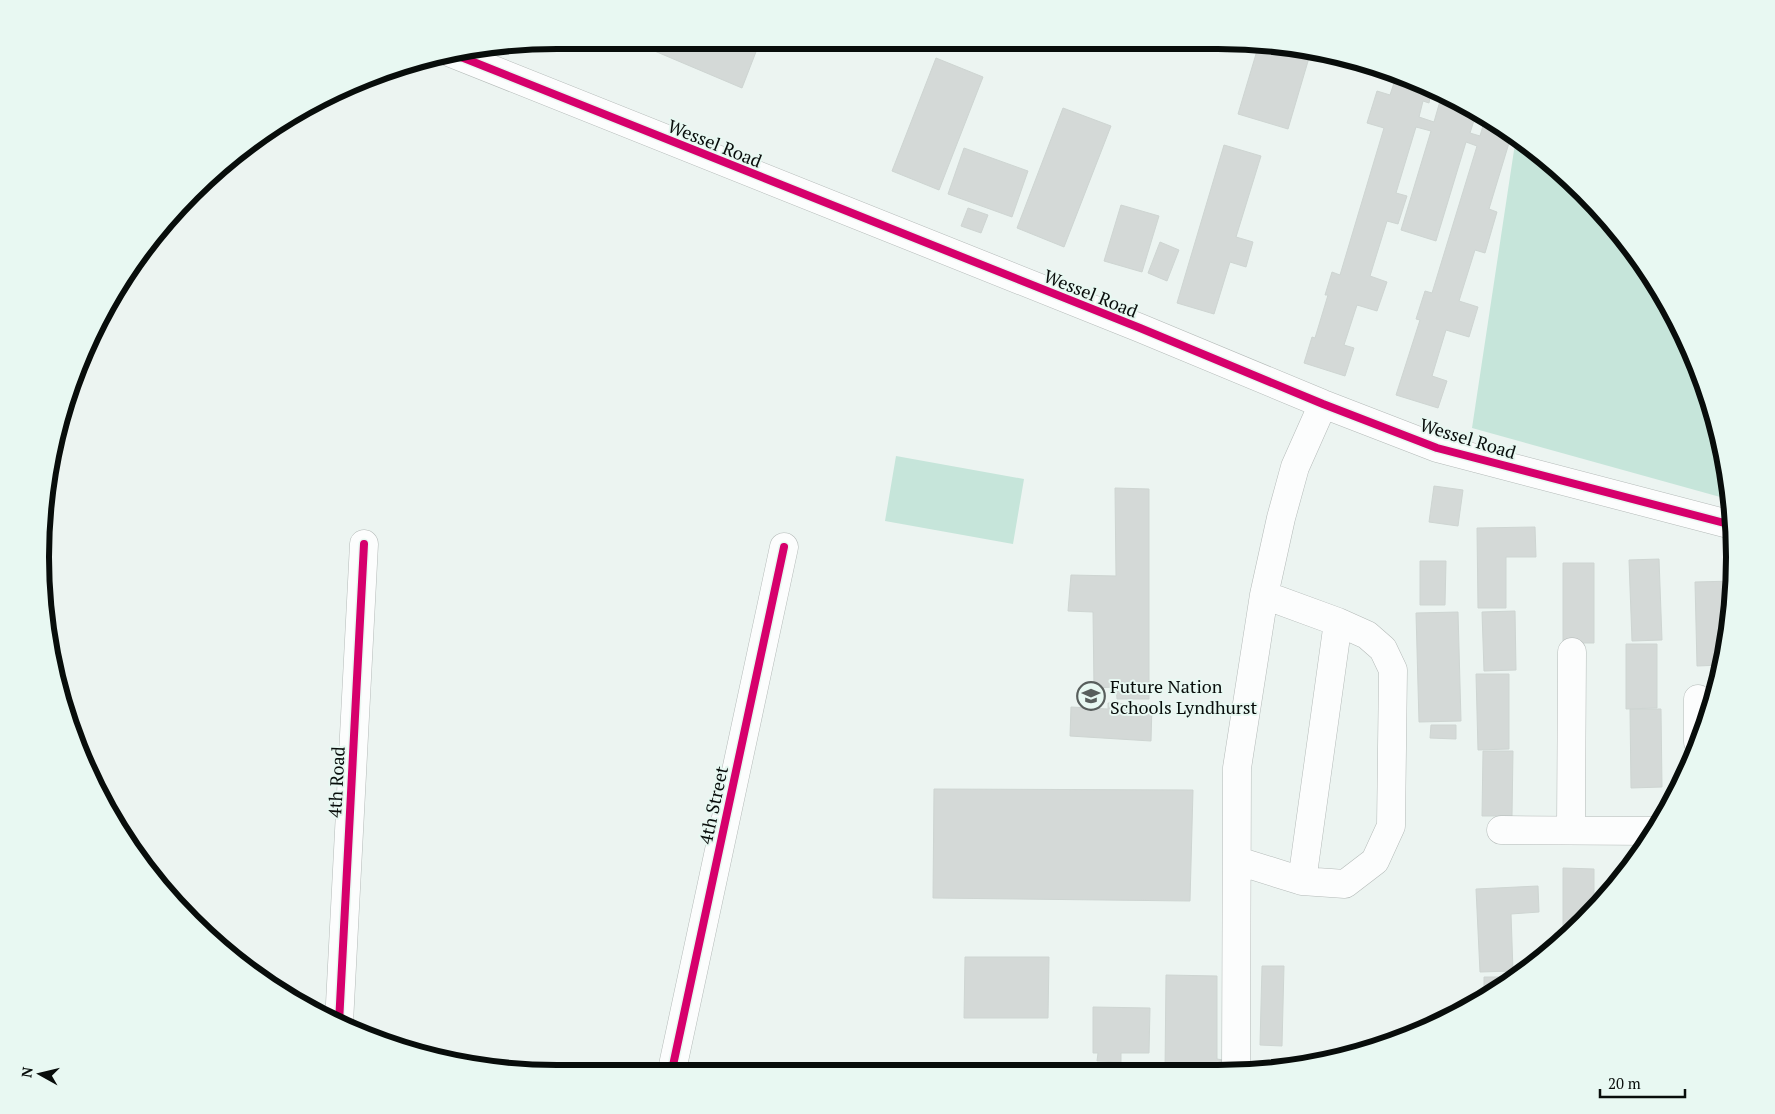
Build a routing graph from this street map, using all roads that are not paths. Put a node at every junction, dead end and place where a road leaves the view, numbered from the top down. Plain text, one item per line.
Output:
1 (464, 58) edge
2 (1323, 404) junction
3 (1725, 523) edge
4 (364, 544) dead end
5 (784, 547) dead end
6 (1264, 595) junction
7 (1338, 622) junction
8 (1572, 652) dead end
9 (1698, 699) dead end
10 (1698, 723) edge
11 (1501, 830) dead end
12 (1571, 830) junction
13 (1646, 831) edge
14 (1238, 861) junction
15 (1302, 881) junction
16 (338, 1016) edge
17 (1236, 1064) edge
18 (673, 1065) edge

1 - 2 street, Wessel Road
2 - 3 street, Wessel Road
2 - 6 street
4 - 16 street, 4th Road
5 - 18 street, 4th Street
6 - 7 street
6 - 14 street
7 - 15 street
7 - 15 street
8 - 12 street
9 - 10 street
11 - 12 street
12 - 13 street
14 - 15 street
14 - 17 street

